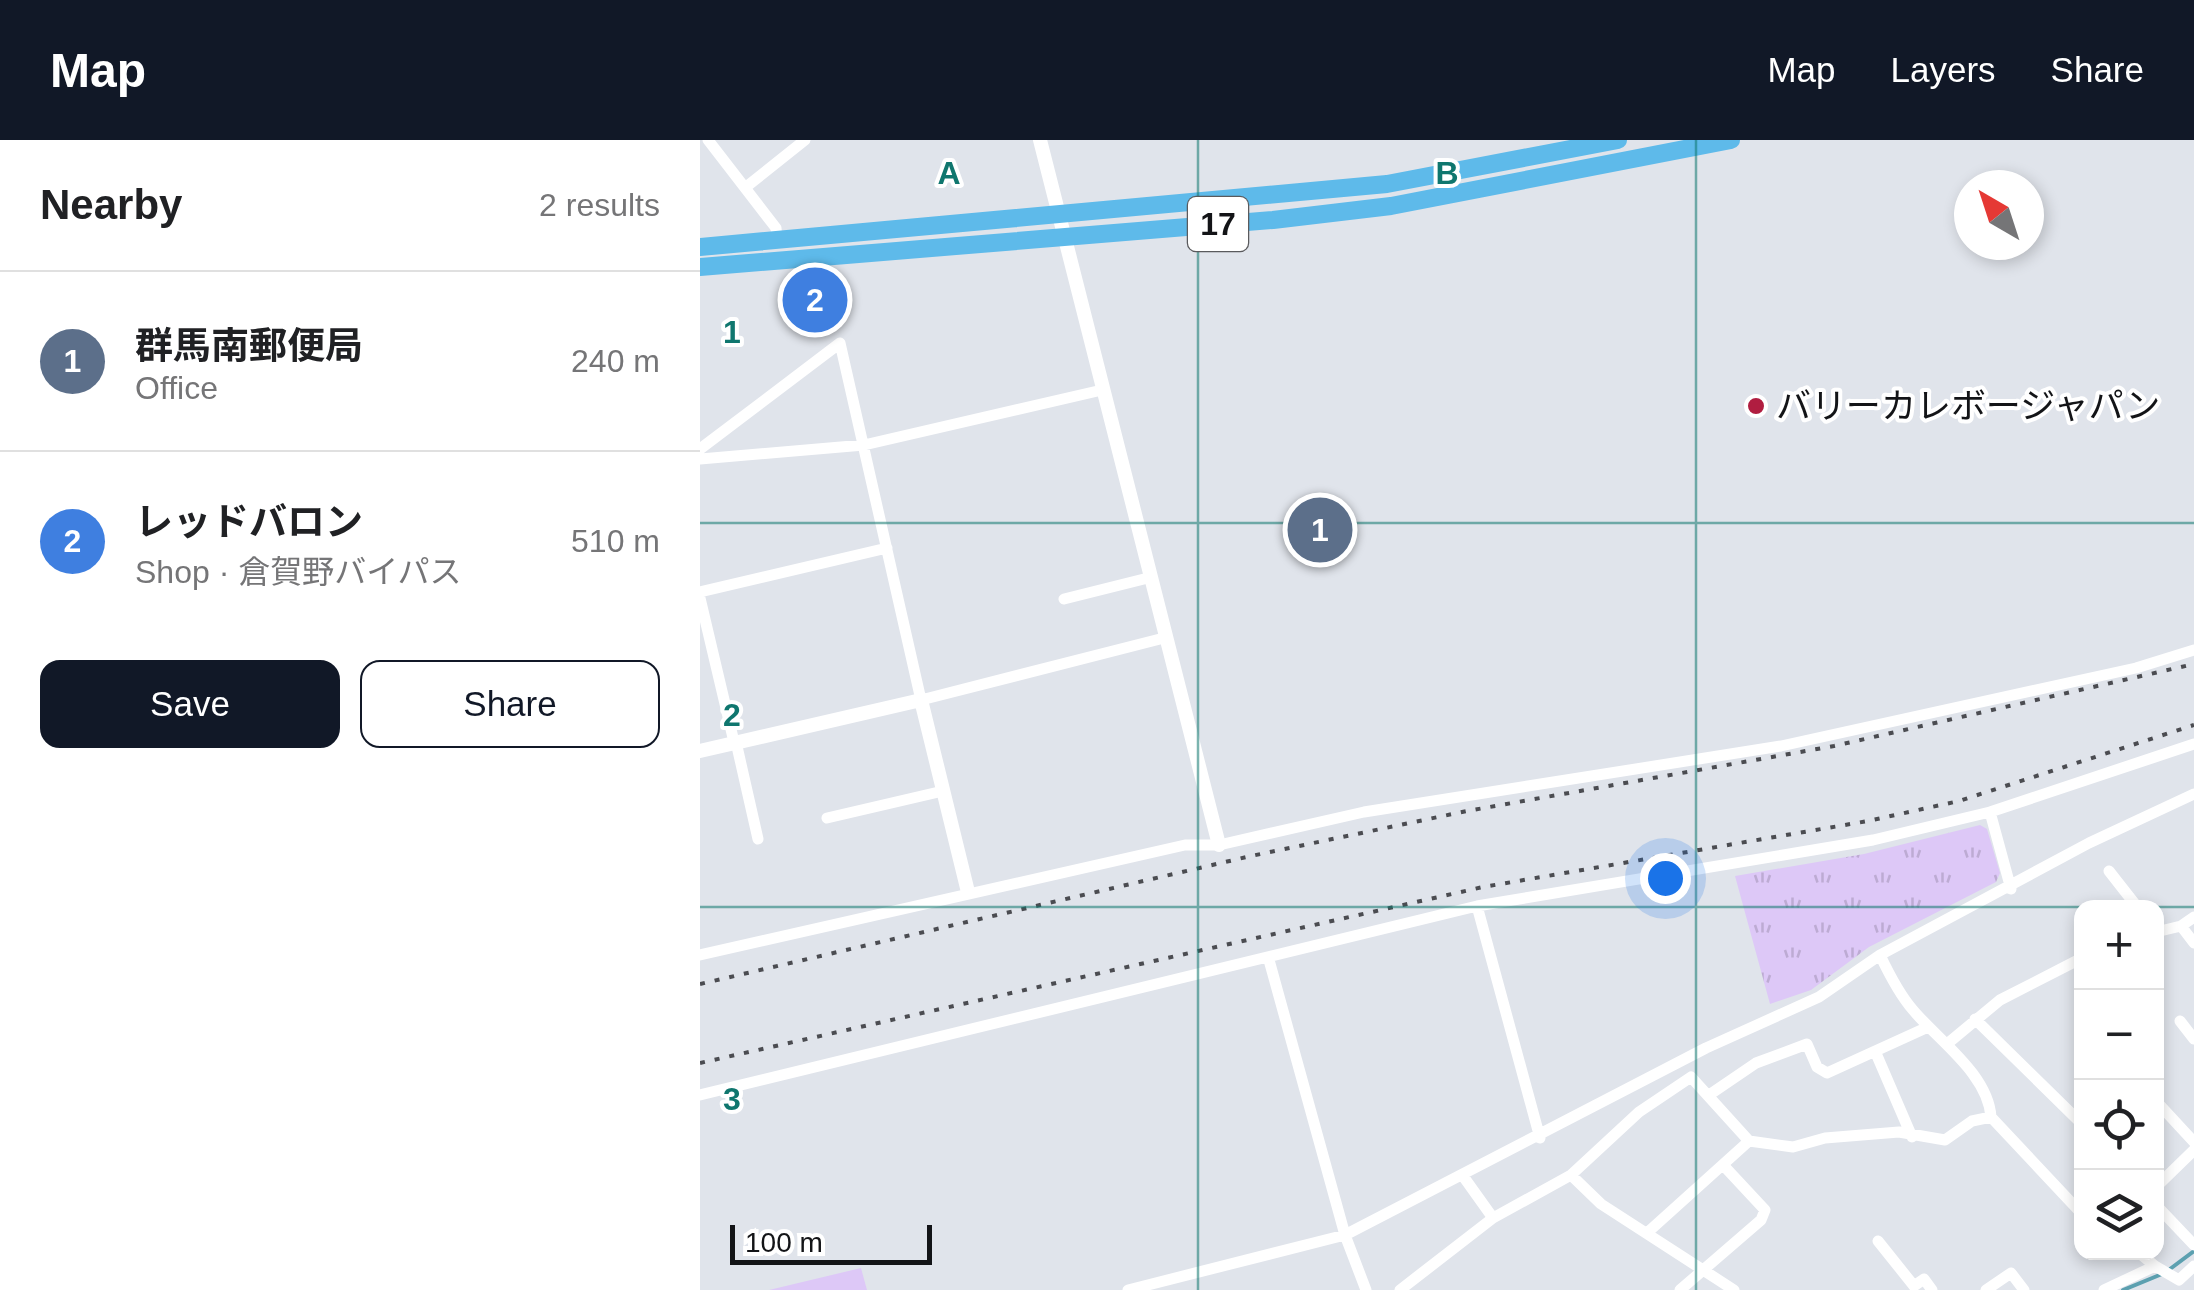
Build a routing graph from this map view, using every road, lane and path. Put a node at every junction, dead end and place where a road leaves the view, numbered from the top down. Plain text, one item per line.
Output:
1 (708, 140) edge
2 (805, 140) edge
3 (1040, 140) edge
4 (1618, 140) edge
5 (1732, 140) edge
6 (746, 187) junction
7 (1058, 213) junction
8 (1064, 236) junction
9 (778, 240) junction
10 (700, 246) edge
11 (700, 267) edge
12 (1102, 390) junction
13 (864, 445) junction
14 (700, 449) edge
15 (700, 459) edge
16 (887, 548) junction
17 (1148, 578) junction
18 (700, 595) edge
19 (1064, 599) dead end
20 (1164, 638) junction
21 (2194, 650) edge
22 (921, 700) junction
23 (735, 742) junction
24 (2194, 744) edge
25 (700, 750) edge
26 (943, 792) junction
27 (2194, 794) edge
28 (1990, 812) junction
29 (827, 818) dead end
30 (758, 839) dead end
31 (1219, 846) junction
32 (2109, 871) dead end
33 (2011, 888) junction
34 (968, 892) junction
35 (2132, 900) edge
36 (1477, 906) junction
37 (2194, 917) edge
38 (2181, 926) junction
39 (2164, 930) edge
40 (2194, 943) edge
41 (700, 955) edge
42 (1880, 955) junction
43 (1269, 960) junction
44 (2074, 962) edge
45 (1975, 1019) junction
46 (2180, 1021) dead end
47 (1928, 1026) junction
48 (2194, 1038) edge
49 (1947, 1044) junction
50 (1875, 1051) junction
51 (1710, 1095) junction
52 (700, 1096) edge
53 (2164, 1110) edge
54 (2074, 1116) edge
55 (1991, 1118) junction
56 (1540, 1138) junction
57 (1912, 1138) junction
58 (1748, 1141) junction
59 (2194, 1142) edge
60 (2194, 1150) edge
61 (1724, 1166) junction
62 (1571, 1175) junction
63 (1463, 1176) junction
64 (2164, 1180) edge
65 (2074, 1206) edge
66 (2164, 1213) edge
67 (1492, 1218) junction
68 (1648, 1232) junction
69 (1345, 1235) junction
70 (1878, 1241) dead end
71 (2192, 1244) edge
72 (2149, 1260) edge
73 (2194, 1266) edge
74 (2158, 1267) junction
75 (1706, 1270) junction
76 (1416, 1285) edge
77 (1128, 1290) edge
78 (1366, 1290) edge
79 (1400, 1290) edge
80 (1680, 1290) edge
81 (1734, 1290) edge
82 (1932, 1290) edge
83 (1986, 1290) edge
84 (2024, 1290) edge
85 (2104, 1290) edge

1 - 6 street
2 - 6 street
3 - 7 street
4 - 7 highway, 17
5 - 8 highway, 17
6 - 9 street
7 - 8 street
7 - 9 highway, 17
8 - 11 highway, 17
8 - 12 street
9 - 10 highway, 17
12 - 13 street
12 - 17 street
13 - 14 street
13 - 15 street
13 - 16 street
16 - 18 street
16 - 22 street
17 - 19 street
17 - 20 street
18 - 23 street
20 - 22 street
20 - 31 street
21 - 31 street
22 - 23 street
22 - 26 street
23 - 25 street
23 - 30 street
24 - 28 street
26 - 29 street
26 - 34 street
27 - 33 street
28 - 33 street
28 - 36 street
31 - 34 street
32 - 35 street
33 - 42 street
34 - 41 street
36 - 43 street
36 - 56 street
37 - 38 street
38 - 39 street
38 - 40 street
42 - 47 street
42 - 56 street
43 - 52 street
43 - 69 street
44 - 45 street
45 - 49 street
45 - 54 street
46 - 48 street
47 - 49 street
47 - 50 street
49 - 55 street
50 - 51 street
50 - 57 street
51 - 58 street
51 - 62 street
53 - 59 street
55 - 57 street
55 - 65 street
56 - 63 street
57 - 58 street
58 - 61 street
60 - 64 street
61 - 68 street
61 - 75 street
62 - 67 street
62 - 68 street
63 - 67 street
63 - 69 street
66 - 71 street
67 - 76 street
68 - 75 street
69 - 77 street
69 - 78 street
70 - 82 street
72 - 74 street
73 - 74 street
74 - 85 street
75 - 80 street
75 - 81 street
76 - 79 street
83 - 84 street

